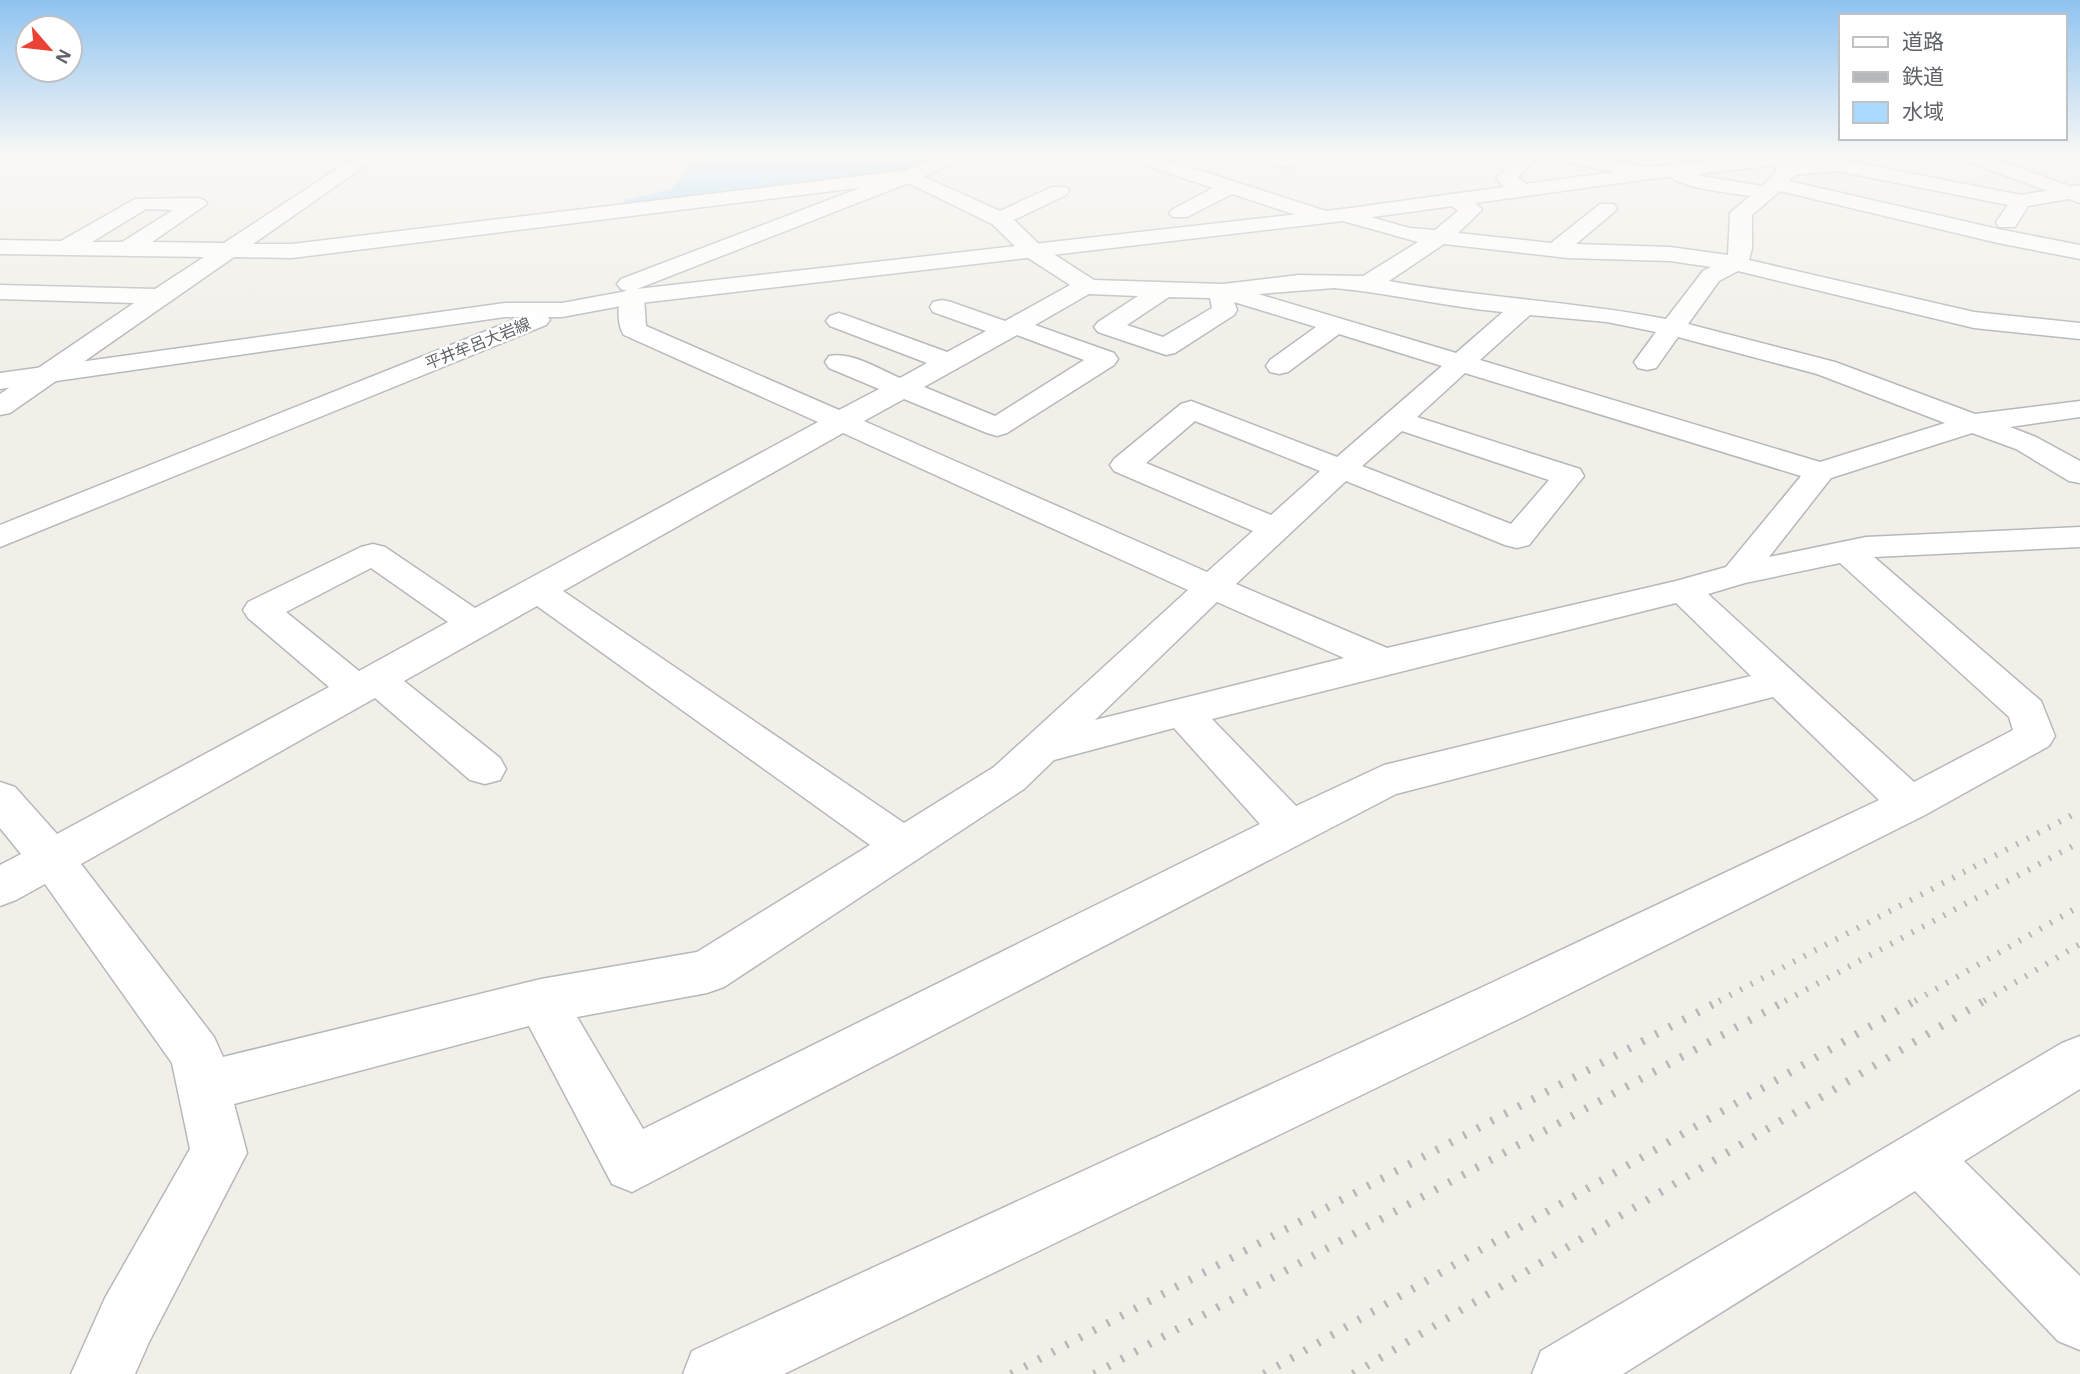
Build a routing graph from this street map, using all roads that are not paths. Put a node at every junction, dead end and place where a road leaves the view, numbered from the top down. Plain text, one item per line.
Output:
1 (116, 218) edge
2 (175, 218) edge
3 (278, 218) edge
4 (562, 218) edge
5 (800, 218) edge
6 (1314, 218) edge
7 (1341, 218) edge
8 (1462, 218) edge
9 (1595, 218) edge
10 (1741, 218) edge
11 (1918, 218) edge
12 (2010, 218) edge
13 (1000, 219) edge
14 (1998, 236) junction
15 (1440, 237) junction
16 (1, 248) edge
17 (65, 248) junction
18 (126, 249) junction
19 (1556, 250) junction
20 (229, 251) junction
21 (1033, 251) junction
22 (2080, 252) edge
23 (1734, 262) junction
24 (1368, 284) junction
25 (1089, 287) junction
26 (1164, 289) junction
27 (1223, 291) junction
28 (0, 292) edge
29 (160, 296) junction
30 (632, 297) junction
31 (942, 307) dead end
32 (1524, 307) junction
33 (562, 310) junction
34 (839, 321) dead end
35 (1334, 326) junction
36 (1011, 328) junction
37 (1672, 328) junction
38 (2080, 331) edge
39 (838, 362) dead end
40 (949, 362) junction
41 (1647, 362) dead end
42 (1460, 365) junction
43 (1279, 366) dead end
44 (44, 376) junction
45 (0, 381) edge
46 (902, 389) junction
47 (0, 407) edge
48 (2080, 409) edge
49 (1398, 420) junction
50 (843, 421) junction
51 (1989, 421) junction
52 (2080, 450) edge
53 (1344, 469) junction
54 (1820, 472) junction
55 (2080, 474) edge
56 (1275, 528) junction
57 (0, 537) edge
58 (2080, 537) edge
59 (1847, 551) junction
60 (1738, 574) junction
61 (1211, 588) junction
62 (1684, 590) junction
63 (538, 591) junction
64 (477, 625) junction
65 (1384, 661) junction
66 (1780, 681) junction
67 (366, 684) junction
68 (1183, 713) junction
69 (1040, 749) junction
70 (485, 769) dead end
71 (0, 798) edge
72 (1910, 804) junction
73 (1291, 829) junction
74 (904, 846) junction
75 (51, 859) junction
76 (0, 887) edge
77 (541, 1000) junction
78 (2080, 1060) edge
79 (203, 1087) junction
80 (1921, 1157) junction
81 (2080, 1319) edge
82 (103, 1374) edge
83 (715, 1374) edge
84 (1564, 1374) edge

1 - 17 street
2 - 18 street
3 - 20 street
4 - 20 street
5 - 33 street, 平井牟呂大岩線
6 - 21 street
7 - 15 street
8 - 15 street
9 - 19 street
10 - 23 street
11 - 14 street
12 - 14 street
13 - 21 street
14 - 22 street
15 - 19 street
15 - 24 street
16 - 17 street
17 - 18 street
18 - 20 street
19 - 23 street
20 - 29 street
21 - 25 street
21 - 30 street
23 - 37 street
23 - 38 street
24 - 27 street
24 - 32 street
25 - 26 street
25 - 36 street
26 - 27 street
26 - 27 street
27 - 35 street
28 - 29 street
29 - 44 street
30 - 33 street
30 - 50 street
31 - 36 street
32 - 37 street
32 - 42 street
33 - 44 street
33 - 57 street, 平井牟呂大岩線
34 - 40 street
35 - 42 street
35 - 43 street
36 - 40 street
36 - 46 street
37 - 41 street
37 - 51 street
39 - 46 street
40 - 46 street
42 - 49 street
42 - 54 street
44 - 45 street
44 - 47 street
46 - 50 street
48 - 51 street
49 - 53 street
49 - 53 street
50 - 61 street
50 - 63 street
51 - 52 street
51 - 54 street
51 - 55 street
53 - 56 street
53 - 56 street
54 - 60 street
56 - 61 street
58 - 59 street
59 - 60 street
59 - 72 street
60 - 62 street
61 - 65 street
61 - 69 street
62 - 65 street
62 - 66 street
63 - 64 street
63 - 74 street
64 - 67 street
64 - 67 street
65 - 68 street
66 - 72 street
66 - 73 street
67 - 70 street
67 - 75 street
68 - 69 street
68 - 73 street
69 - 74 street
71 - 75 street
72 - 83 street
73 - 77 street
74 - 77 street
75 - 76 street
75 - 79 street
77 - 79 street
78 - 80 street
79 - 82 street
80 - 81 street
80 - 84 street

